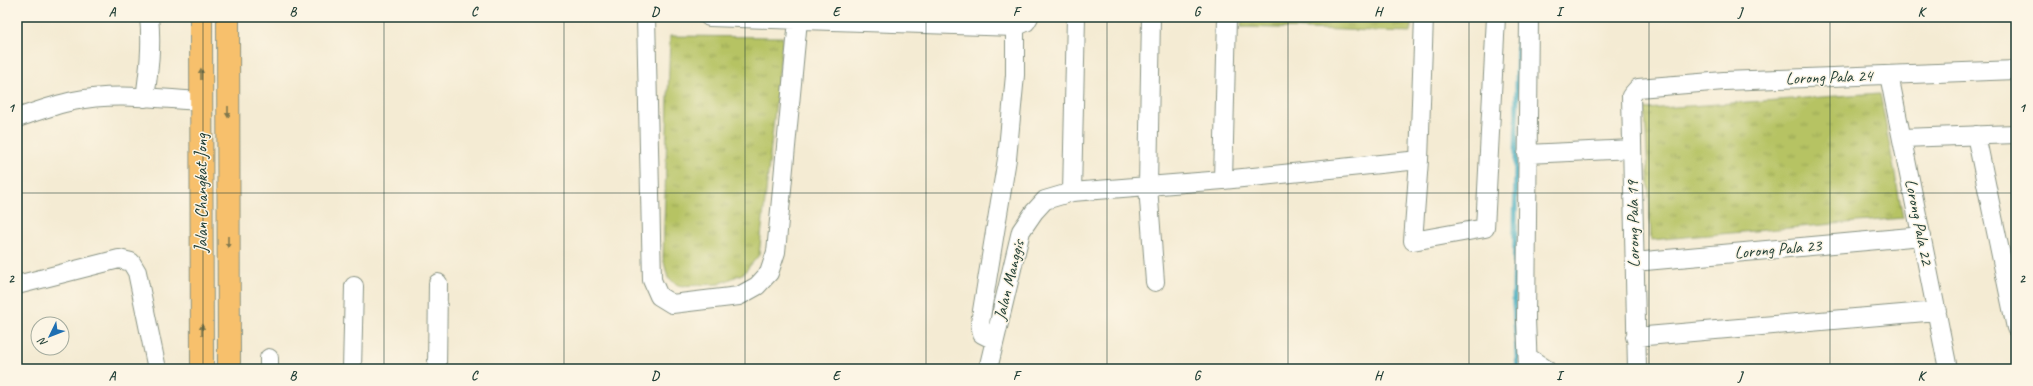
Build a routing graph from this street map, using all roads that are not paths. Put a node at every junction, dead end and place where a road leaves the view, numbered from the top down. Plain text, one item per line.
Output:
1 (149, 17) edge
2 (201, 17) edge
3 (228, 17) edge
4 (646, 17) edge
5 (709, 17) edge
6 (1076, 17) edge
7 (1151, 17) edge
8 (1227, 17) edge
9 (1424, 17) edge
10 (1496, 17) edge
11 (1528, 17) edge
12 (798, 20) junction
13 (1022, 22) edge
14 (2016, 70) edge
15 (1889, 75) junction
16 (1643, 86) joint
17 (145, 98) junction
18 (201, 101) junction
19 (17, 118) edge
20 (2016, 134) edge
21 (1976, 135) junction
22 (1902, 138) junction
23 (1632, 149) junction
24 (1527, 154) junction
25 (1419, 160) junction
26 (1223, 180) junction
27 (1148, 186) junction
28 (1072, 192) junction
29 (1922, 236) junction
30 (1634, 262) junction
31 (1155, 282) dead end
32 (438, 283) dead end
33 (17, 285) edge
34 (354, 286) dead end
35 (1937, 311) junction
36 (2016, 328) edge
37 (1635, 337) junction
38 (994, 340) junction
39 (1528, 363) edge
40 (157, 369) edge
41 (202, 369) edge
42 (229, 369) edge
43 (352, 369) edge
44 (438, 369) edge
45 (988, 369) edge
46 (1546, 369) edge
47 (1637, 369) edge
48 (1948, 369) edge

1 - 17 street
18 -> 2 highway, Jalan Changkat Jong
3 -> 42 highway, Jalan Changkat Jong
4 - 12 street
5 - 12 street
6 - 28 street
7 - 27 street
8 - 26 street
9 - 25 street
10 - 25 street
11 - 24 street
12 - 13 street
13 - 38 street
14 - 15 street, Lorong Pala 24
15 - 16 street, Lorong Pala 24
15 - 22 street, Lorong Pala 22
16 - 23 street, Lorong Pala 19
17 - 18 street
17 - 19 street
41 -> 18 highway, Jalan Changkat Jong
20 - 21 street
21 - 22 street
21 - 36 street
22 - 29 street, Lorong Pala 22
23 - 24 street
23 - 30 street, Lorong Pala 19
24 - 39 street
25 - 26 street
26 - 27 street
27 - 28 street
27 - 31 street
28 - 38 street, Jalan Manggis
29 - 30 street, Lorong Pala 23
29 - 35 street, Lorong Pala 22
30 - 37 street, Lorong Pala 19
32 - 44 street
33 - 40 street
34 - 43 street
35 - 37 street
35 - 48 street, Lorong Pala 22
37 - 47 street, Lorong Pala 19
38 - 45 street, Jalan Manggis
39 - 46 street

